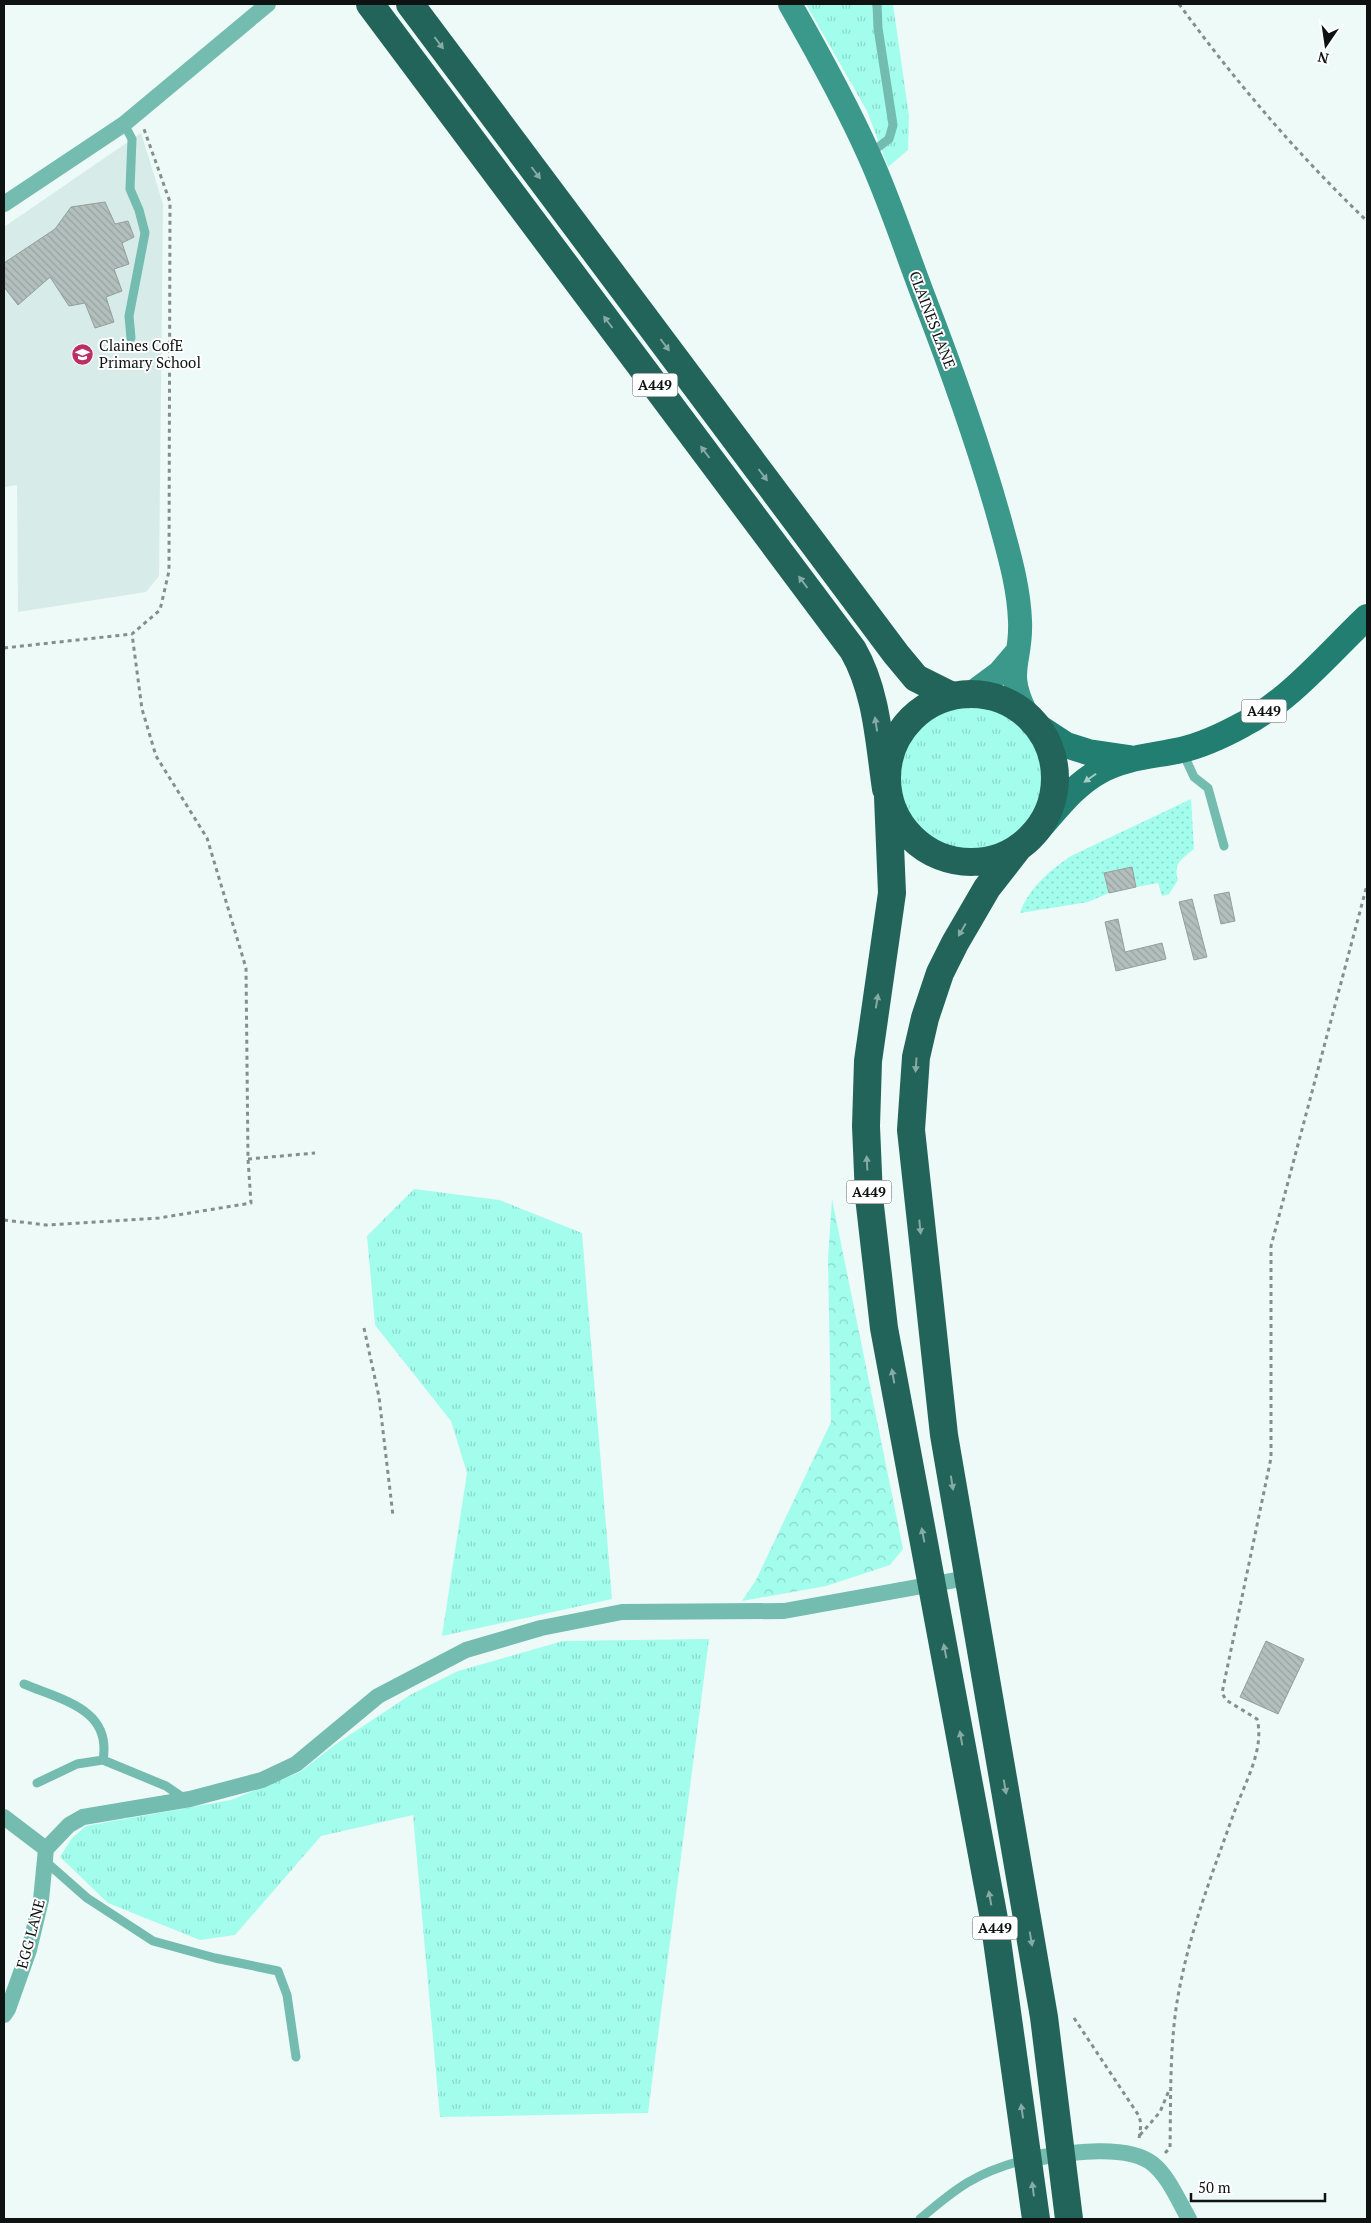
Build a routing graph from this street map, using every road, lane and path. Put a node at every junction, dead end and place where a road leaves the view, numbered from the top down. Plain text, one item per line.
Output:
1 (268, 4) edge
2 (370, 4) edge
3 (410, 4) edge
4 (790, 4) edge
5 (877, 4) edge
6 (1179, 4) edge
7 (138, 112) junction
8 (124, 124) junction
9 (869, 155) junction
10 (4, 204) edge
11 (1367, 221) edge
12 (131, 338) dead end
13 (1367, 617) edge
14 (132, 634) junction
15 (4, 648) edge
16 (1016, 653) junction
17 (961, 694) junction
18 (1033, 720) junction
19 (1182, 750) junction
20 (1134, 758) junction
21 (887, 793) junction
22 (1028, 839) junction
23 (1224, 846) dead end
24 (1367, 885) edge
25 (315, 1153) dead end
26 (248, 1159) junction
27 (4, 1220) edge
28 (364, 1328) dead end
29 (393, 1516) dead end
30 (967, 1578) junction
31 (932, 1583) junction
32 (24, 1684) dead end
33 (103, 1760) junction
34 (38, 1783) dead end
35 (185, 1800) junction
36 (4, 1817) edge
37 (45, 1855) junction
38 (4, 2015) edge
39 (1074, 2018) dead end
40 (296, 2057) dead end
41 (1172, 2085) junction
42 (1140, 2135) junction
43 (1061, 2154) junction
44 (1137, 2155) junction
45 (1029, 2159) junction
46 (1154, 2165) junction
47 (920, 2219) edge
48 (1036, 2219) edge
49 (1069, 2219) edge
50 (1189, 2219) edge

1 - 7 street
21 -> 2 highway, A449
3 -> 17 highway, A449
4 - 9 street, CLAINES LANE
5 - 9 lane
6 - 11 path
7 - 8 street
7 - 14 path
8 - 10 street
8 - 12 lane
9 - 16 street, CLAINES LANE
13 - 19 main road, A449
14 - 15 path
14 - 26 path
16 - 17 street
16 - 18 street, CLAINES LANE
17 - 18 highway
17 - 21 highway
18 - 20 main road, A449
18 - 22 highway
19 - 20 main road, A449
19 - 23 lane
20 -> 22 main road, A449
21 - 22 highway
31 -> 21 highway, A449
22 -> 30 highway, A449
24 - 41 path
25 - 26 path
26 - 27 path
28 - 29 path
30 - 31 street
30 -> 43 highway, A449
31 - 35 street
45 -> 31 highway, A449
32 - 33 lane
33 - 34 lane
33 - 35 lane
35 - 37 street
36 - 37 street
37 - 38 street, EGG LANE
37 - 40 lane
39 - 42 path
41 - 42 path
41 - 46 path
42 - 44 path
43 - 44 street
43 - 45 street
43 - 49 highway, A449
44 - 46 street
45 - 47 lane
48 -> 45 highway, A449
46 - 50 street

